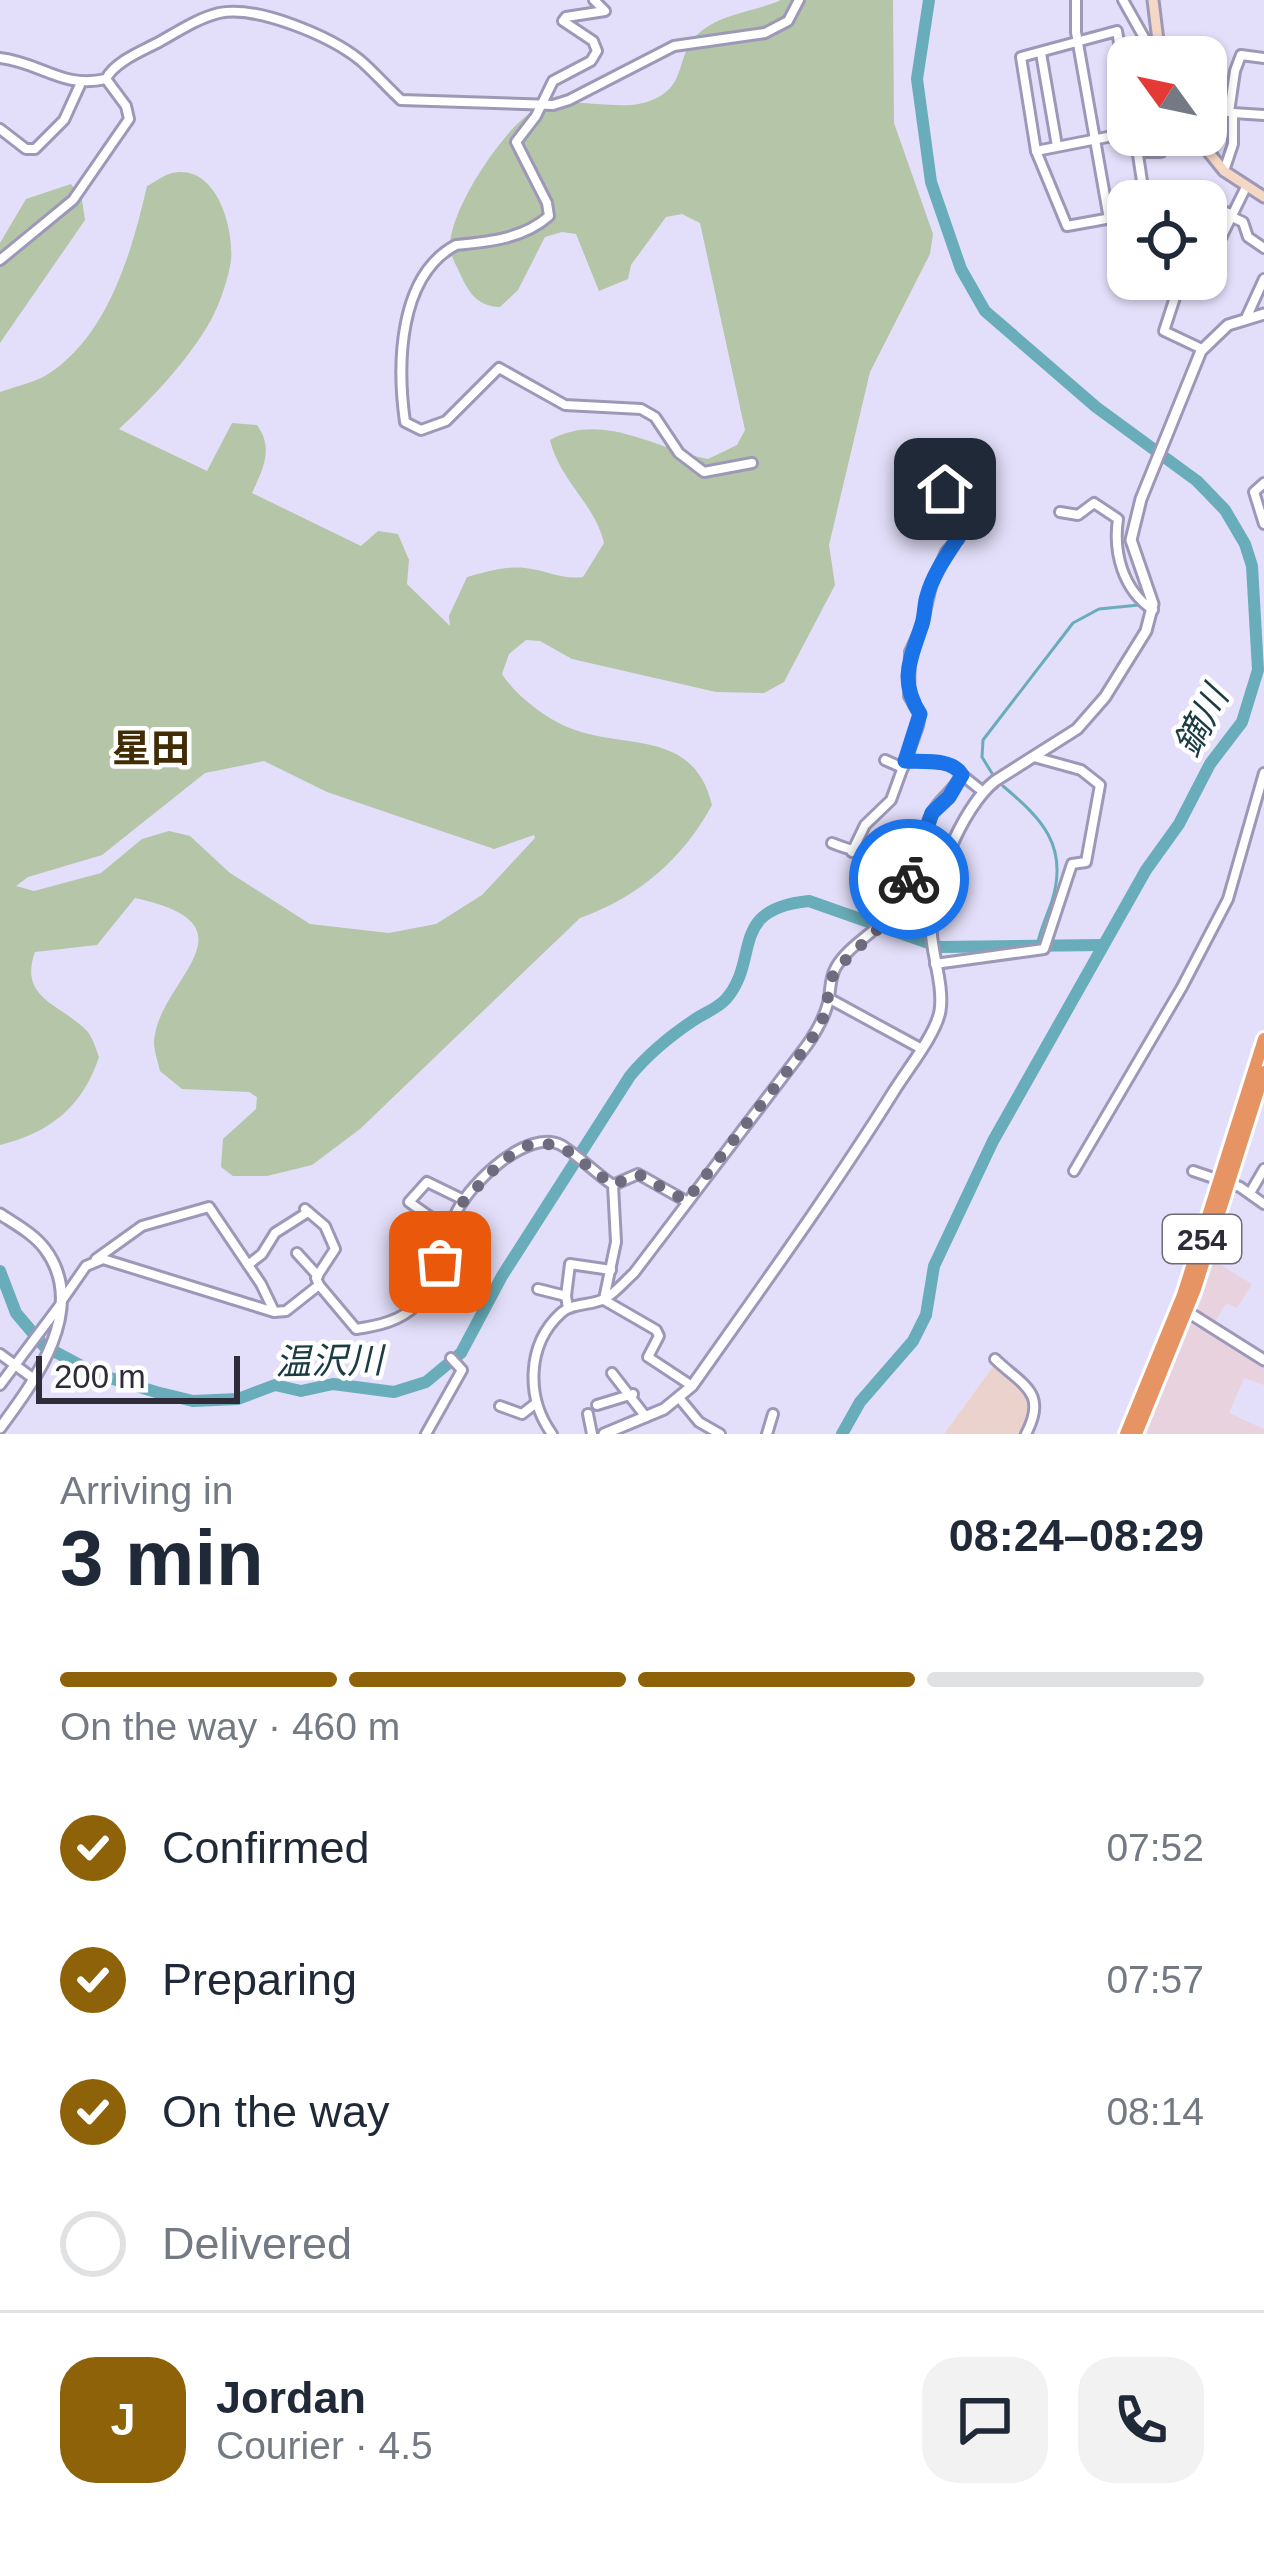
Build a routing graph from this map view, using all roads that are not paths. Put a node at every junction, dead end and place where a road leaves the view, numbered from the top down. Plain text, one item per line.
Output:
1 (594, 0) edge
2 (800, 0) edge
3 (1076, 0) edge
4 (1123, 0) edge
5 (1153, 0) edge
6 (1119, 36) edge
7 (1145, 36) edge
8 (1156, 36) edge
9 (1078, 45) junction
10 (1041, 53) junction
11 (0, 58) edge
12 (1264, 58) edge
13 (106, 79) junction
14 (80, 85) junction
15 (540, 106) junction
16 (1227, 111) edge
17 (1231, 112) junction
18 (1264, 115) edge
19 (0, 129) edge
20 (1107, 137) edge
21 (1095, 138) junction
22 (1058, 146) junction
23 (1036, 151) junction
24 (1212, 156) edge
25 (1224, 171) junction
26 (1246, 187) junction
27 (1264, 197) edge
28 (1107, 207) edge
29 (1227, 214) edge
30 (1232, 216) junction
31 (1107, 218) edge
32 (1227, 226) edge
33 (1264, 248) edge
34 (0, 260) edge
35 (1264, 279) edge
36 (1174, 300) edge
37 (1264, 314) edge
38 (1247, 316) junction
39 (1202, 350) junction
40 (752, 463) dead end
41 (916, 476) dead end
42 (1264, 483) edge
43 (1060, 512) dead end
44 (1264, 524) edge
45 (1153, 610) junction
46 (1034, 758) junction
47 (885, 760) dead end
48 (904, 764) junction
49 (1264, 773) edge
50 (962, 775) junction
51 (982, 791) junction
52 (832, 843) dead end
53 (853, 851) junction
54 (917, 862) junction
55 (943, 871) junction
56 (935, 964) junction
57 (830, 999) junction
58 (1264, 1039) edge
59 (920, 1048) junction
60 (1264, 1072) edge
61 (1264, 1168) edge
62 (1075, 1171) dead end
63 (1193, 1171) dead end
64 (1226, 1182) junction
65 (613, 1185) junction
66 (1250, 1193) junction
67 (464, 1200) junction
68 (686, 1201) junction
69 (1264, 1204) edge
70 (0, 1214) edge
71 (450, 1231) junction
72 (297, 1252) dead end
73 (94, 1261) junction
74 (248, 1265) junction
75 (611, 1270) junction
76 (318, 1281) junction
77 (538, 1289) dead end
78 (566, 1296) junction
79 (604, 1300) junction
80 (60, 1304) junction
81 (568, 1308) junction
82 (1183, 1308) junction
83 (274, 1312) junction
84 (0, 1354) edge
85 (995, 1359) dead end
86 (1264, 1360) edge
87 (455, 1361) dead end
88 (16, 1366) junction
89 (612, 1372) dead end
90 (35, 1380) junction
91 (0, 1385) edge
92 (692, 1386) junction
93 (633, 1394) junction
94 (680, 1399) junction
95 (535, 1404) junction
96 (597, 1405) dead end
97 (500, 1406) dead end
98 (588, 1414) dead end
99 (773, 1414) dead end
100 (646, 1417) junction
101 (0, 1428) edge
102 (704, 1431) edge
103 (426, 1434) edge
104 (552, 1434) edge
105 (592, 1434) edge
106 (604, 1434) edge
107 (720, 1434) edge
108 (767, 1434) edge
109 (1026, 1434) edge
110 (1126, 1434) edge
111 (1136, 1434) edge

1 - 15 street
2 - 15 street
3 - 9 street
4 - 7 street
5 - 8 main road
6 - 9 street
9 - 10 street
9 - 21 street
10 - 22 street
10 - 23 street
11 - 14 street
12 - 17 street
13 - 14 street
13 - 15 street
13 - 34 street
14 - 19 street
15 - 40 street
16 - 17 street
17 - 18 street
17 - 25 street
20 - 21 street
21 - 22 street
21 - 28 street
22 - 23 street
23 - 31 street
24 - 25 main road
25 - 26 main road
26 - 27 main road
26 - 30 street
29 - 30 street
30 - 32 street
30 - 33 street
35 - 38 street
36 - 39 street
37 - 38 street
38 - 39 street
39 - 45 street
41 - 48 street
42 - 44 street
43 - 45 street
45 - 46 street
46 - 51 street
46 - 56 street
47 - 48 street
48 - 50 street
48 - 53 street
49 - 62 street
50 - 51 street
50 - 54 street
51 - 55 street
52 - 53 street
53 - 54 street
54 - 55 street
54 - 57 street
55 - 56 street
56 - 59 street
57 - 59 street
57 - 68 street
58 - 64 highway, 254
59 - 92 street
60 - 64 highway, 254
61 - 66 street
63 - 64 street
64 - 66 street
64 - 82 highway, 254
65 - 67 street
65 - 68 street
65 - 75 street
66 - 69 street
67 - 71 street
67 - 71 street
68 - 79 street
70 - 80 street
71 - 76 street
72 - 76 street
73 - 74 street
73 - 80 street
73 - 83 street
74 - 76 street
74 - 83 street
75 - 78 street
75 - 79 street
76 - 83 street
77 - 78 street
78 - 81 street
79 - 81 street
79 - 92 street
80 - 88 street
80 - 90 street
81 - 95 street
82 - 86 street
82 - 110 highway, 254
82 - 111 highway, 254
84 - 88 street
85 - 109 street
87 - 103 street
88 - 90 street
88 - 91 street
89 - 93 street
90 - 101 street
92 - 94 street
93 - 96 street
93 - 100 street
94 - 100 street
94 - 102 street
95 - 97 street
95 - 104 street
98 - 105 street
99 - 108 street
100 - 106 street
102 - 107 street

